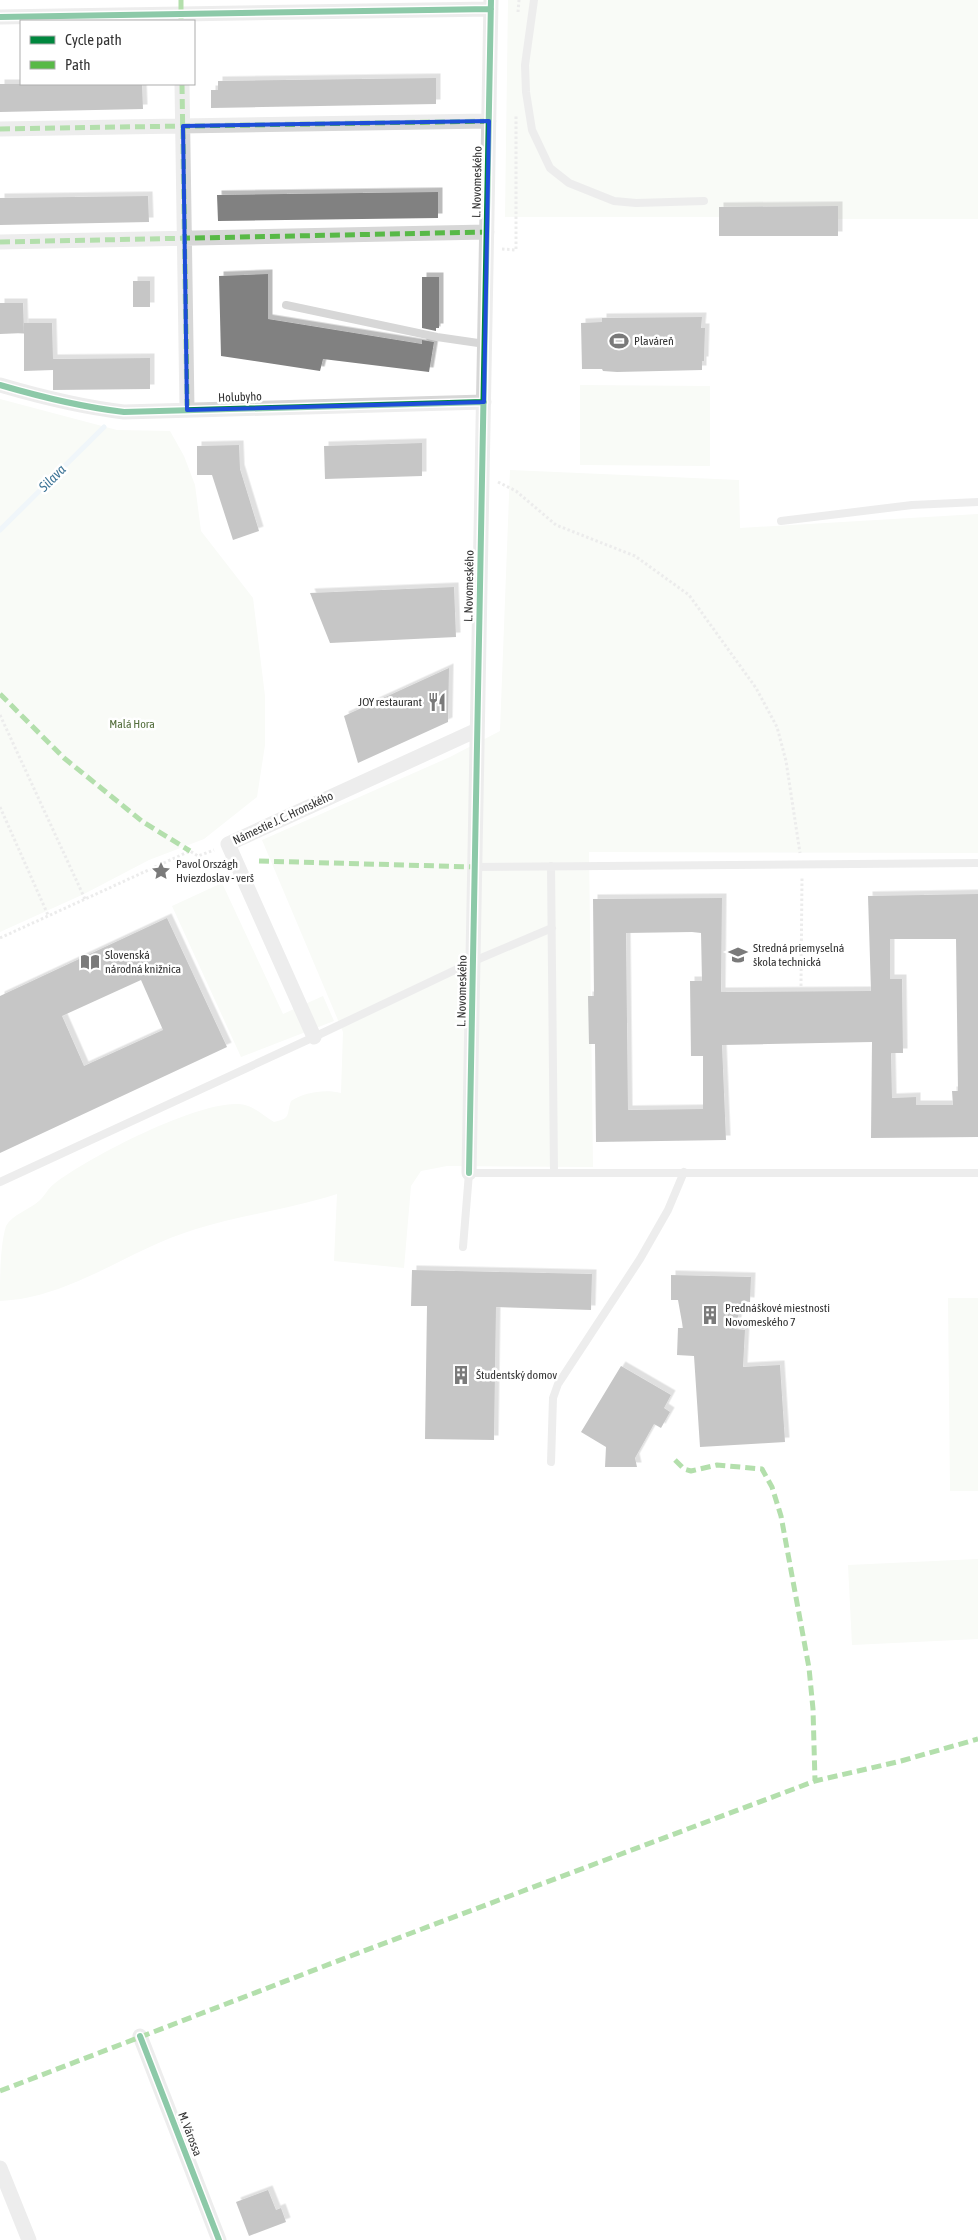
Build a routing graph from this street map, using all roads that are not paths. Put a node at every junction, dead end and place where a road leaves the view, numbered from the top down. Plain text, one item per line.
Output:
1 (534, 0) edge
2 (491, 4) edge
3 (181, 11) edge
4 (0, 17) edge
5 (182, 85) edge
6 (489, 121) junction
7 (182, 126) junction
8 (0, 129) edge
9 (704, 201) dead end
10 (487, 232) junction
11 (184, 238) junction
12 (0, 242) edge
13 (286, 305) dead end
14 (485, 344) junction
15 (0, 385) edge
16 (484, 402) junction
17 (187, 410) junction
18 (978, 502) edge
19 (781, 521) dead end
20 (477, 730) junction
21 (978, 863) edge
22 (551, 866) junction
23 (476, 867) junction
24 (552, 928) junction
25 (474, 961) junction
26 (314, 1037) junction
27 (684, 1172) junction
28 (468, 1173) junction
29 (554, 1173) junction
30 (978, 1173) edge
31 (0, 1182) edge
32 (463, 1247) dead end
33 (551, 1462) dead end
34 (140, 2036) dead end
35 (0, 2168) edge
36 (29, 2240) edge
37 (219, 2240) edge

1 - 9 lane
2 - 3 street
2 - 6 street, L. Novomeského
3 - 4 street
5 - 7 street
6 - 7 street
6 - 10 street, L. Novomeského
7 - 8 street
7 - 11 street
10 - 11 street
10 - 14 street, L. Novomeského
11 - 12 street
11 - 17 street
13 - 14 lane
14 - 16 street, L. Novomeského
15 - 17 street, Holubyho
16 - 17 street, Holubyho
16 - 20 street, L. Novomeského
18 - 19 lane
20 - 23 street, L. Novomeského
20 - 26 street, Námestie J. C. Hronského
21 - 22 lane
22 - 23 lane
22 - 24 lane
23 - 25 street, L. Novomeského
24 - 25 lane
24 - 29 lane
25 - 26 lane
25 - 28 street, L. Novomeského
26 - 31 lane
27 - 29 lane
27 - 30 lane
27 - 33 lane
28 - 29 lane
28 - 32 lane
34 - 37 street, M. Várossa
35 - 36 street

